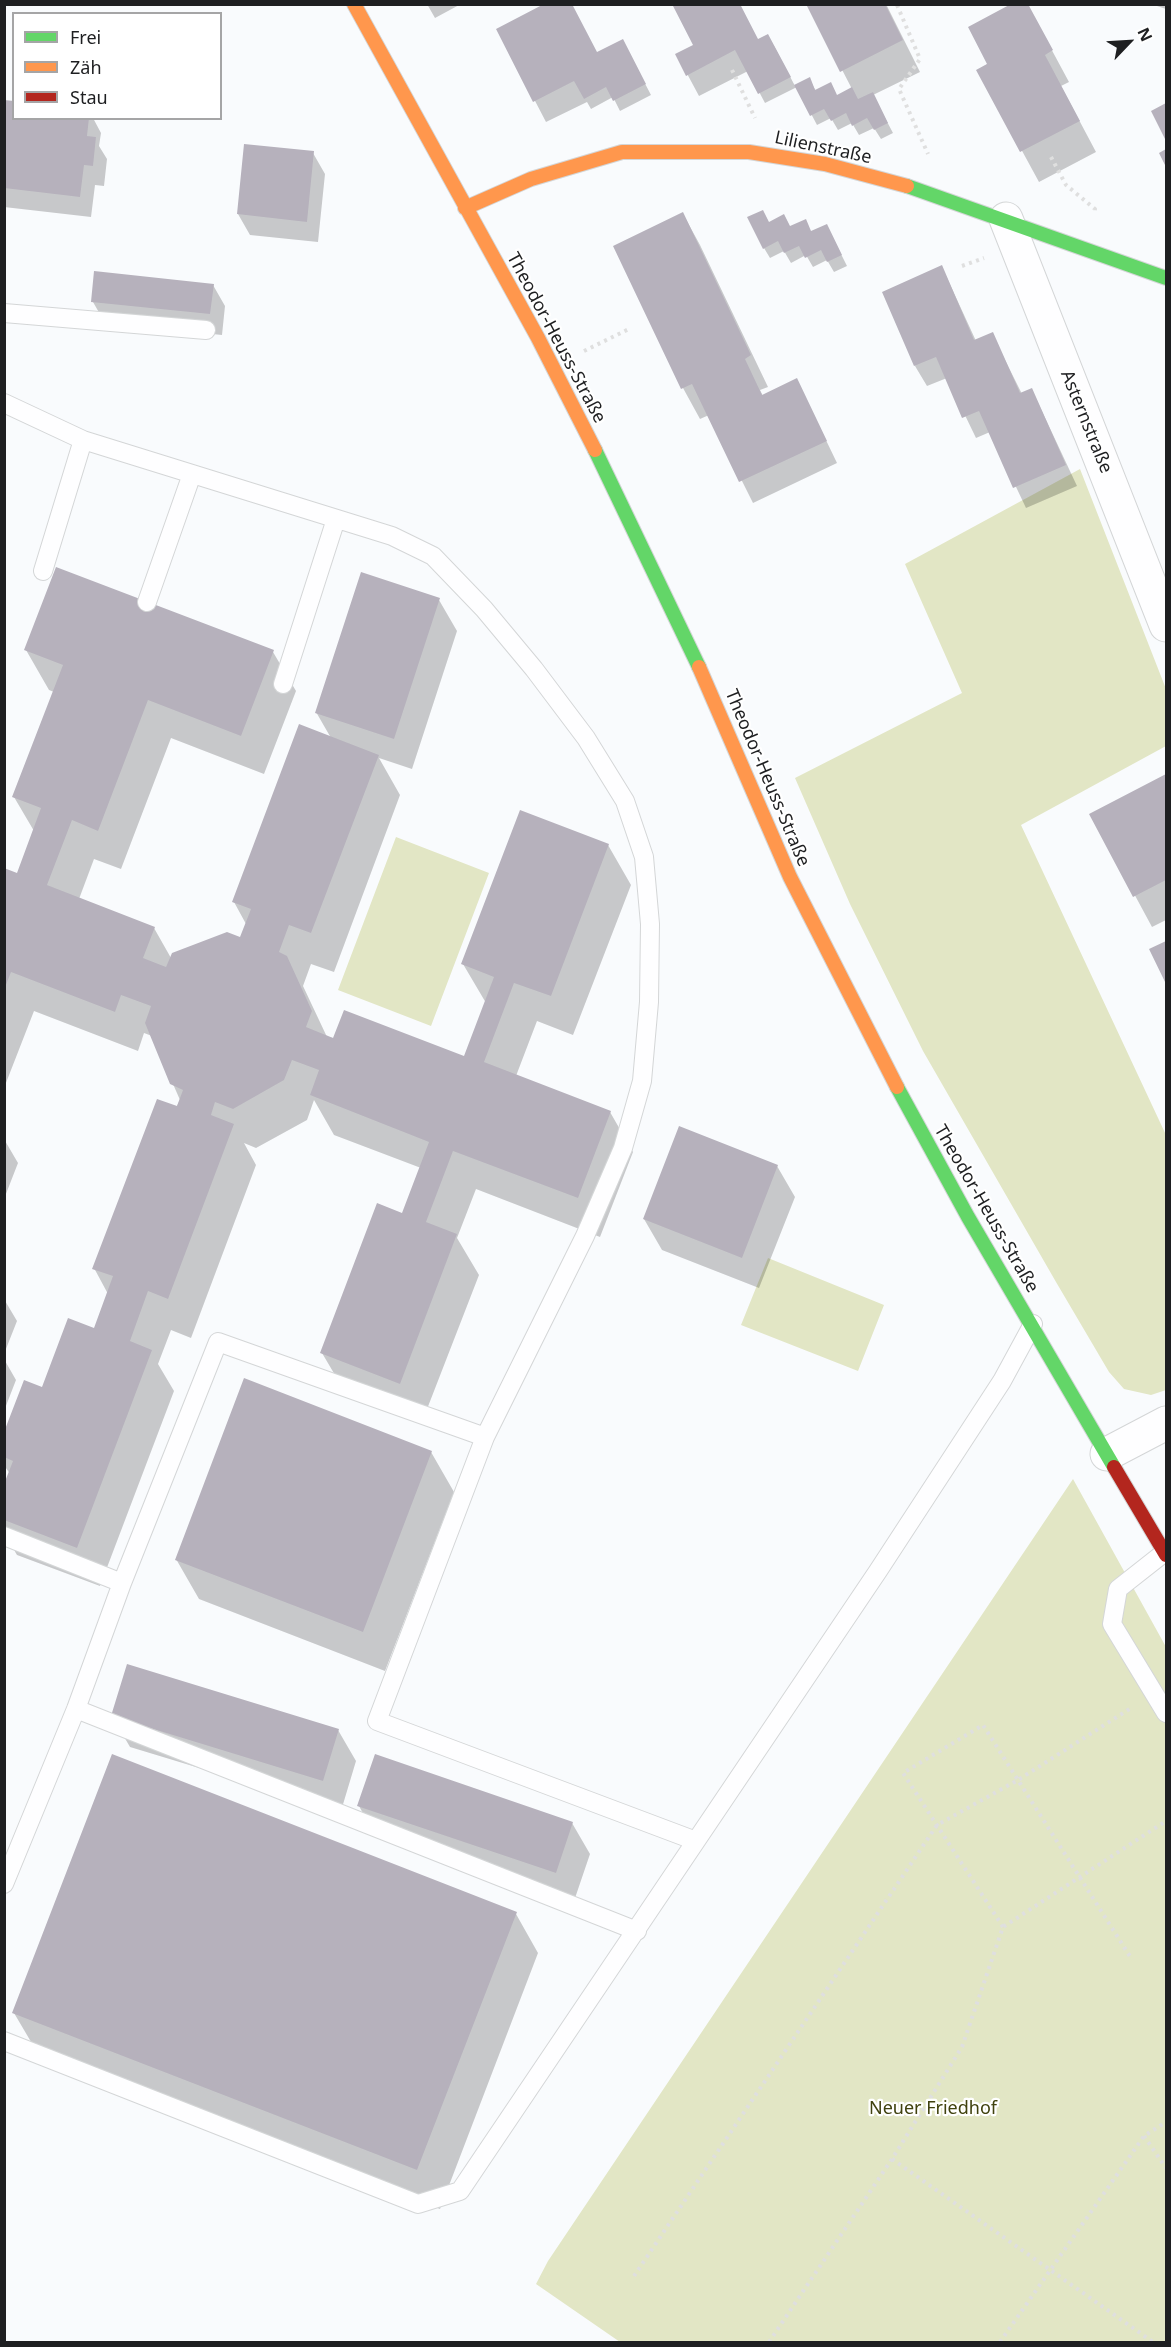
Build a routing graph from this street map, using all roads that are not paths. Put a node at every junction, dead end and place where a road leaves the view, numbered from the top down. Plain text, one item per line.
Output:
1 (354, 4) edge
2 (465, 208) junction
3 (1006, 219) junction
4 (1167, 278) edge
5 (4, 313) edge
6 (206, 330) dead end
7 (4, 403) edge
8 (83, 440) junction
9 (192, 474) junction
10 (336, 519) junction
11 (43, 571) dead end
12 (147, 602) dead end
13 (1167, 625) edge
14 (283, 684) dead end
15 (1033, 1324) junction
16 (1167, 1423) edge
17 (485, 1437) junction
18 (1107, 1454) junction
19 (4, 1536) edge
20 (1166, 1553) edge
21 (122, 1583) junction
22 (76, 1710) junction
23 (1167, 1713) edge
24 (696, 1841) junction
25 (4, 1884) edge
26 (637, 1931) junction
27 (4, 2041) edge

1 - 2 street, Theodor-Heuss-Straße
2 - 3 street, Lilienstraße
2 - 15 street, Theodor-Heuss-Straße
3 - 4 street, Lilienstraße
3 - 13 street, Asternstraße
5 - 6 lane
7 - 8 lane
8 - 9 lane
8 - 11 lane
9 - 10 lane
9 - 12 lane
10 - 14 lane
10 - 17 lane
15 - 18 street, Theodor-Heuss-Straße
15 - 24 lane
16 - 18 street
17 - 21 lane
17 - 24 lane
18 - 20 street, Theodor-Heuss-Straße
19 - 21 lane
20 - 23 lane
21 - 22 lane
22 - 25 lane
22 - 26 lane
24 - 26 lane
26 - 27 lane

